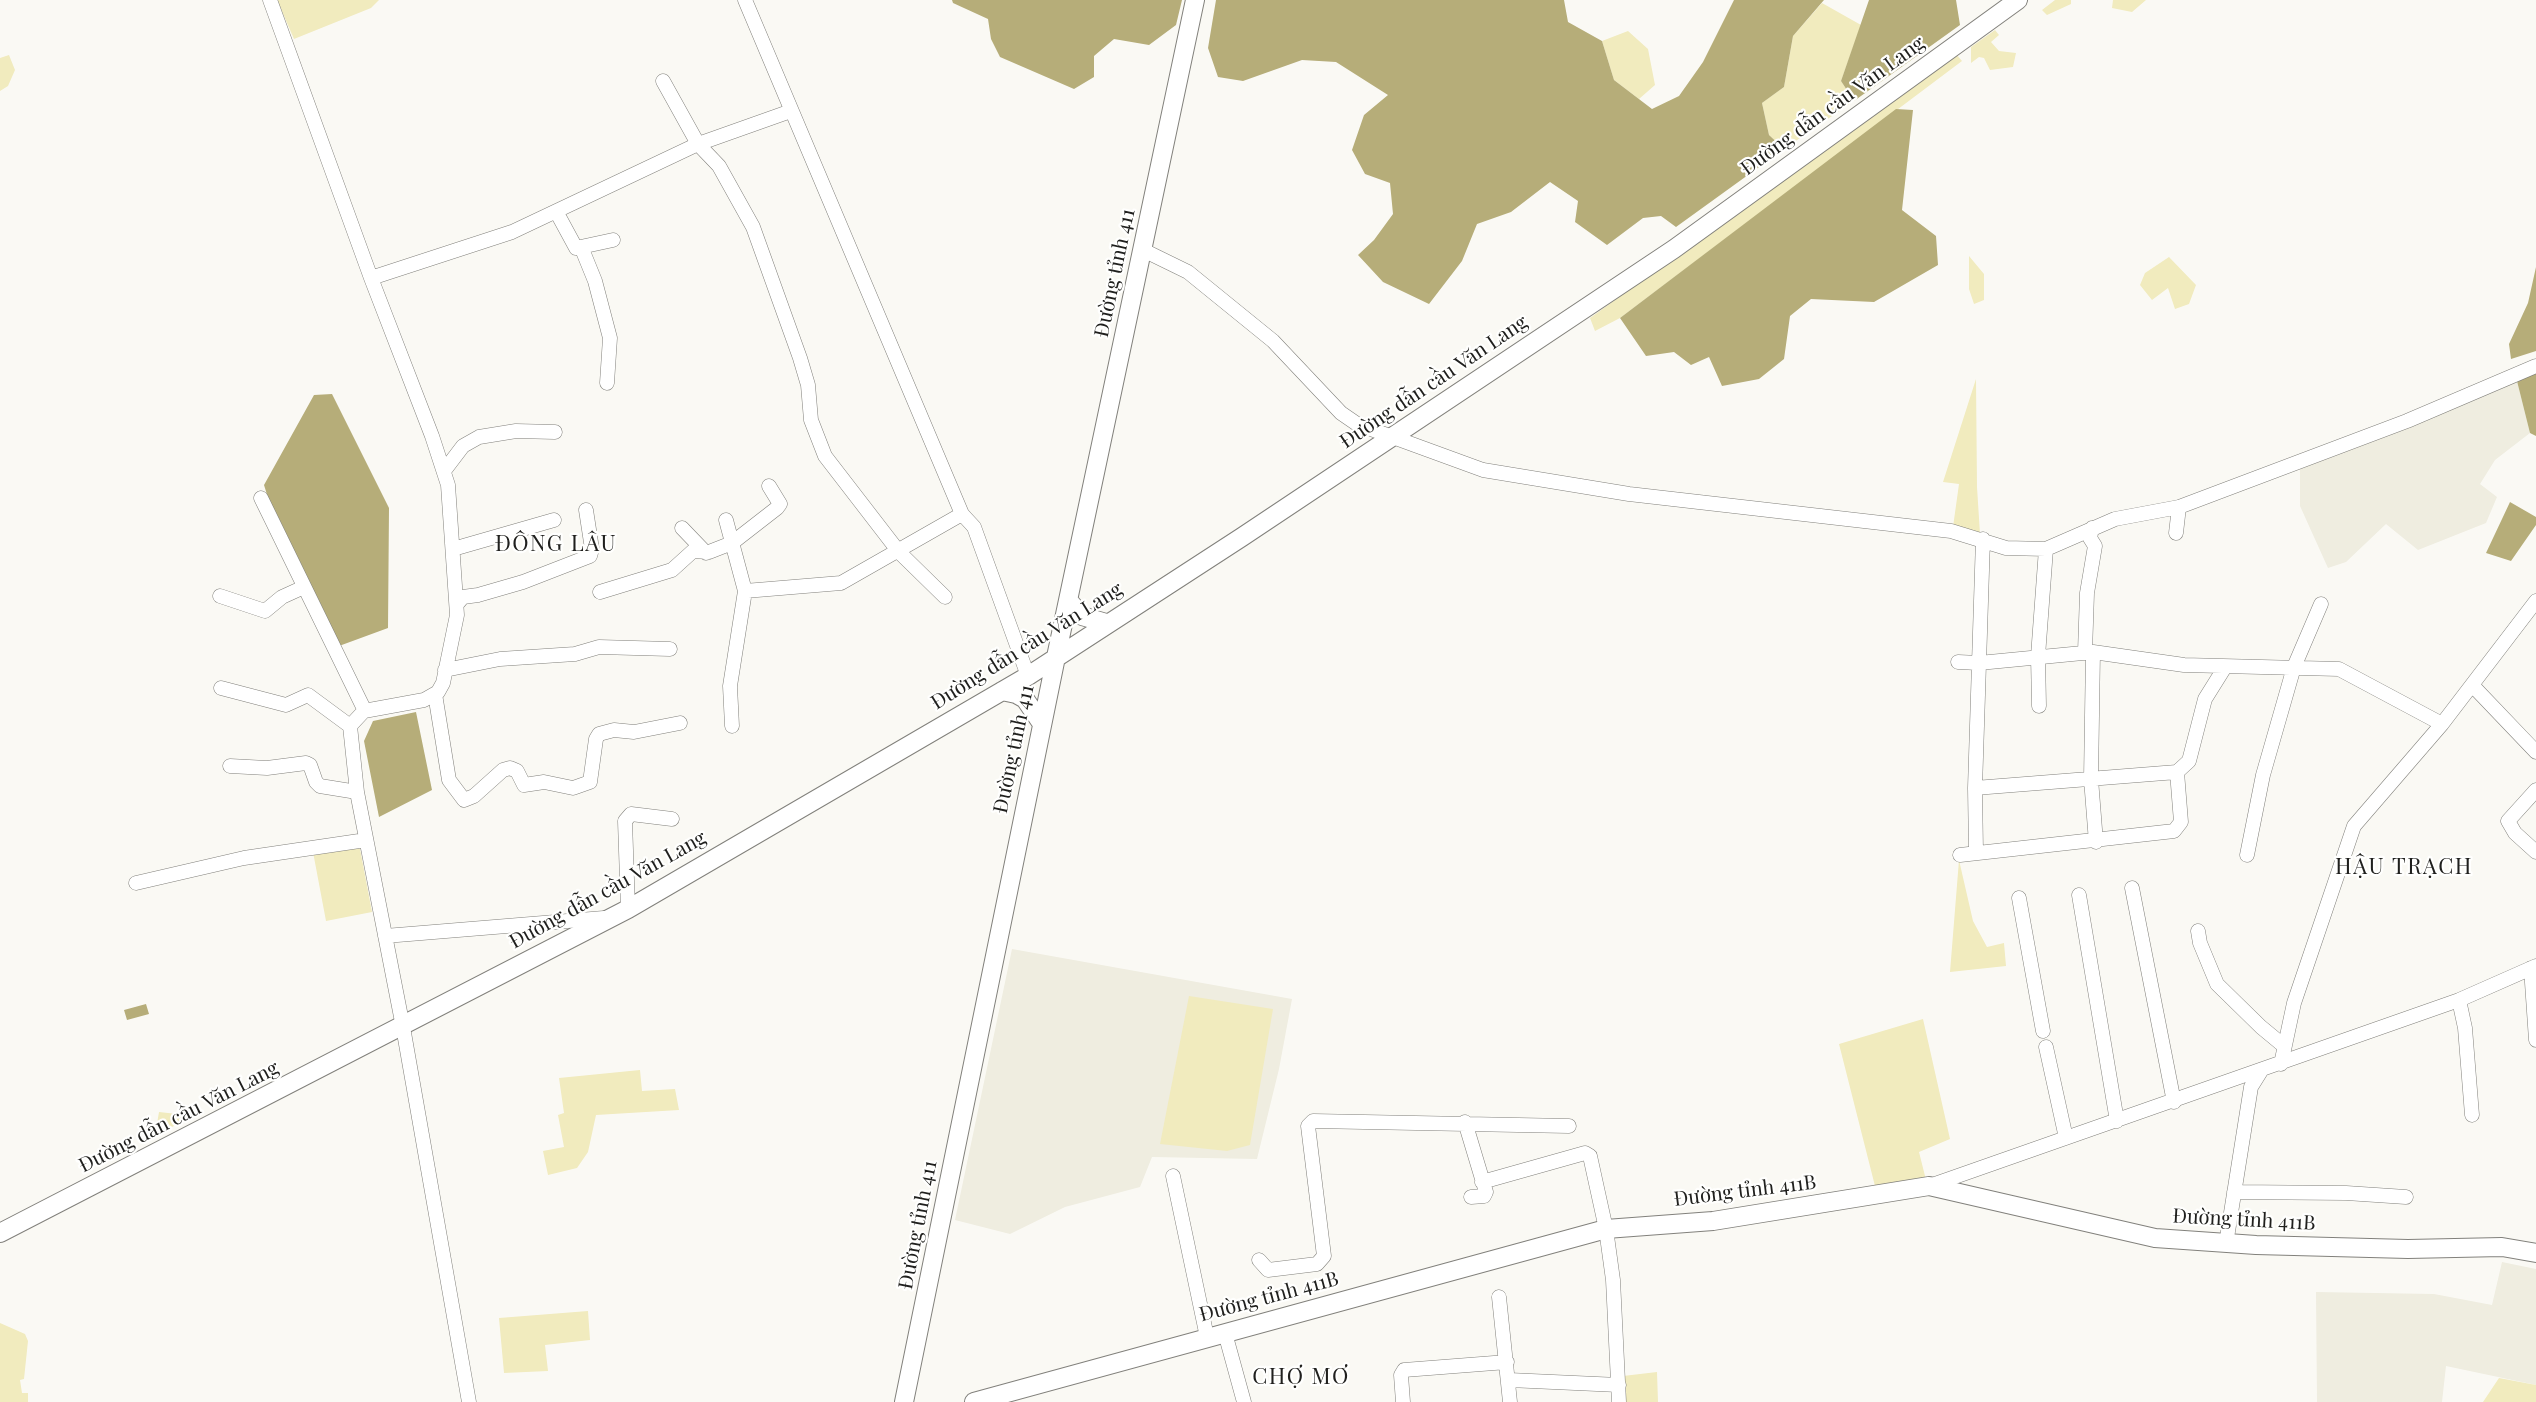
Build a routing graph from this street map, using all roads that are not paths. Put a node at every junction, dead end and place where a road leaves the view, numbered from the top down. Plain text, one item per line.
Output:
1 (270, 0) edge
2 (745, 0) edge
3 (1195, 0) edge
4 (2018, 0) edge
5 (663, 81) dead end
6 (790, 111) junction
7 (698, 144) junction
8 (557, 213) junction
9 (613, 240) dead end
10 (582, 249) junction
11 (1143, 250) junction
12 (371, 278) junction
13 (2536, 366) edge
14 (608, 383) dead end
15 (555, 432) dead end
16 (1393, 437) junction
17 (444, 471) junction
18 (769, 486) dead end
19 (261, 498) dead end
20 (2179, 507) junction
21 (586, 510) dead end
22 (962, 514) junction
23 (554, 520) dead end
24 (726, 520) dead end
25 (682, 528) dead end
26 (2092, 528) junction
27 (2176, 533) dead end
28 (1983, 539) junction
29 (732, 543) junction
30 (453, 549) junction
31 (2046, 549) junction
32 (899, 552) junction
33 (706, 553) junction
34 (304, 588) junction
35 (745, 591) junction
36 (600, 592) dead end
37 (220, 596) dead end
38 (945, 597) dead end
39 (1068, 600) junction
40 (2536, 601) edge
41 (457, 604) junction
42 (2321, 604) dead end
43 (1106, 623) junction
44 (670, 649) dead end
45 (2089, 652) junction
46 (2038, 656) junction
47 (1056, 657) junction
48 (1958, 662) dead end
49 (1979, 663) junction
50 (2225, 667) junction
51 (2294, 667) junction
52 (445, 670) junction
53 (1028, 676) junction
54 (2473, 686) junction
55 (221, 688) dead end
56 (1002, 691) junction
57 (435, 694) junction
58 (2039, 706) dead end
59 (365, 711) junction
60 (680, 723) dead end
61 (1042, 724) junction
62 (2442, 724) junction
63 (350, 726) junction
64 (732, 726) dead end
65 (2536, 752) edge
66 (230, 766) dead end
67 (2177, 772) junction
68 (2091, 779) junction
69 (1975, 788) junction
70 (2536, 790) edge
71 (357, 792) junction
72 (672, 819) dead end
73 (366, 840) junction
74 (2096, 842) junction
75 (1976, 852) junction
76 (2536, 852) edge
77 (1960, 855) dead end
78 (2247, 855) dead end
79 (136, 883) dead end
80 (2132, 888) dead end
81 (2079, 895) dead end
82 (2019, 898) dead end
83 (628, 909) junction
84 (609, 918) junction
85 (2198, 932) dead end
86 (385, 936) junction
87 (2533, 967) edge
88 (2535, 991) edge
89 (2459, 1000) junction
90 (403, 1027) junction
91 (2043, 1031) dead end
92 (2536, 1040) edge
93 (2284, 1046) junction
94 (2046, 1047) dead end
95 (2281, 1064) junction
96 (2261, 1071) junction
97 (2174, 1102) junction
98 (2472, 1115) dead end
99 (2117, 1121) junction
100 (1465, 1122) junction
101 (1569, 1126) dead end
102 (2066, 1138) junction
103 (1173, 1176) dead end
104 (1482, 1182) junction
105 (1929, 1186) junction
106 (2234, 1192) junction
107 (1471, 1197) dead end
108 (2406, 1197) dead end
109 (1606, 1229) junction
110 (0, 1233) edge
111 (2226, 1244) junction
112 (2536, 1253) edge
113 (1258, 1260) dead end
114 (1499, 1297) dead end
115 (1216, 1335) junction
116 (1507, 1362) junction
117 (1509, 1380) junction
118 (1619, 1385) junction
119 (469, 1402) edge
120 (904, 1402) edge
121 (974, 1402) edge
122 (1244, 1402) edge
123 (1403, 1402) edge
124 (1510, 1402) edge
125 (1619, 1402) edge

1 - 12 street
2 - 6 street
3 - 11 main road, Đường tỉnh 411
4 - 16 main road, Đường dẫn cầu Văn Lang
5 - 7 street
6 - 7 street
6 - 22 street
7 - 8 street
7 - 32 street
8 - 10 street
8 - 12 street
9 - 10 street
10 - 14 street
11 - 16 street
11 - 39 main road, Đường tỉnh 411
12 - 17 street
13 - 20 street
15 - 17 street
16 - 28 street
16 - 43 main road, Đường dẫn cầu Văn Lang
17 - 30 street
18 - 29 street
19 - 34 street
20 - 26 street
20 - 27 street
21 - 41 street
22 - 32 street
22 - 53 street
23 - 30 street
24 - 29 street
25 - 33 street
26 - 31 street
26 - 45 street
28 - 31 street
28 - 49 street
29 - 33 street
29 - 35 street
30 - 41 street
31 - 46 street
32 - 35 street
32 - 38 street
33 - 36 street
34 - 37 street
34 - 59 street
35 - 64 street
39 - 43 main road
39 - 47 main road, Đường tỉnh 411
40 - 54 street
41 - 52 street
42 - 51 street
43 - 47 main road, Đường dẫn cầu Văn Lang
44 - 52 street
45 - 46 street
45 - 50 street
45 - 68 street
46 - 49 street
46 - 58 street
47 - 53 main road, Đường dẫn cầu Văn Lang
47 - 61 main road, Đường tỉnh 411
48 - 49 street
49 - 69 street
50 - 51 street
50 - 67 street
51 - 62 street
51 - 78 street
52 - 57 street
53 - 56 main road, Đường dẫn cầu Văn Lang
54 - 62 street
54 - 65 street
55 - 63 street
56 - 61 main road
56 - 83 main road, Đường dẫn cầu Văn Lang
57 - 59 street
57 - 60 street
59 - 63 street
61 - 120 main road, Đường tỉnh 411
62 - 93 street
63 - 71 street
66 - 71 street
67 - 68 street
67 - 74 street
68 - 69 street
68 - 74 street
69 - 75 street
70 - 76 street
71 - 73 street
72 - 83 street
73 - 79 street
73 - 86 street
74 - 75 street
75 - 77 street
80 - 97 street
81 - 99 street
82 - 91 street
83 - 84 main road, Đường dẫn cầu Văn Lang
84 - 86 street
84 - 90 main road, Đường dẫn cầu Văn Lang
85 - 93 street
86 - 90 street
87 - 88 street
87 - 89 street
88 - 92 street
89 - 95 street
89 - 98 street
90 - 110 main road, Đường dẫn cầu Văn Lang
90 - 119 street
93 - 95 street
94 - 102 street
95 - 96 street
96 - 97 street
96 - 106 street
97 - 99 street
99 - 102 street
100 - 101 street
100 - 104 street
100 - 113 street
102 - 105 street
103 - 115 street
104 - 107 street
104 - 109 street
105 - 109 main road, Đường tỉnh 411B
105 - 111 main road, Đường tỉnh 411B
106 - 108 street
106 - 111 street
109 - 115 main road, Đường tỉnh 411B
109 - 118 street
111 - 112 main road, Đường tỉnh 411B
114 - 116 street
115 - 121 main road, Đường tỉnh 411B
115 - 122 street
116 - 117 street
116 - 123 street
117 - 118 street
117 - 124 street
118 - 125 street

